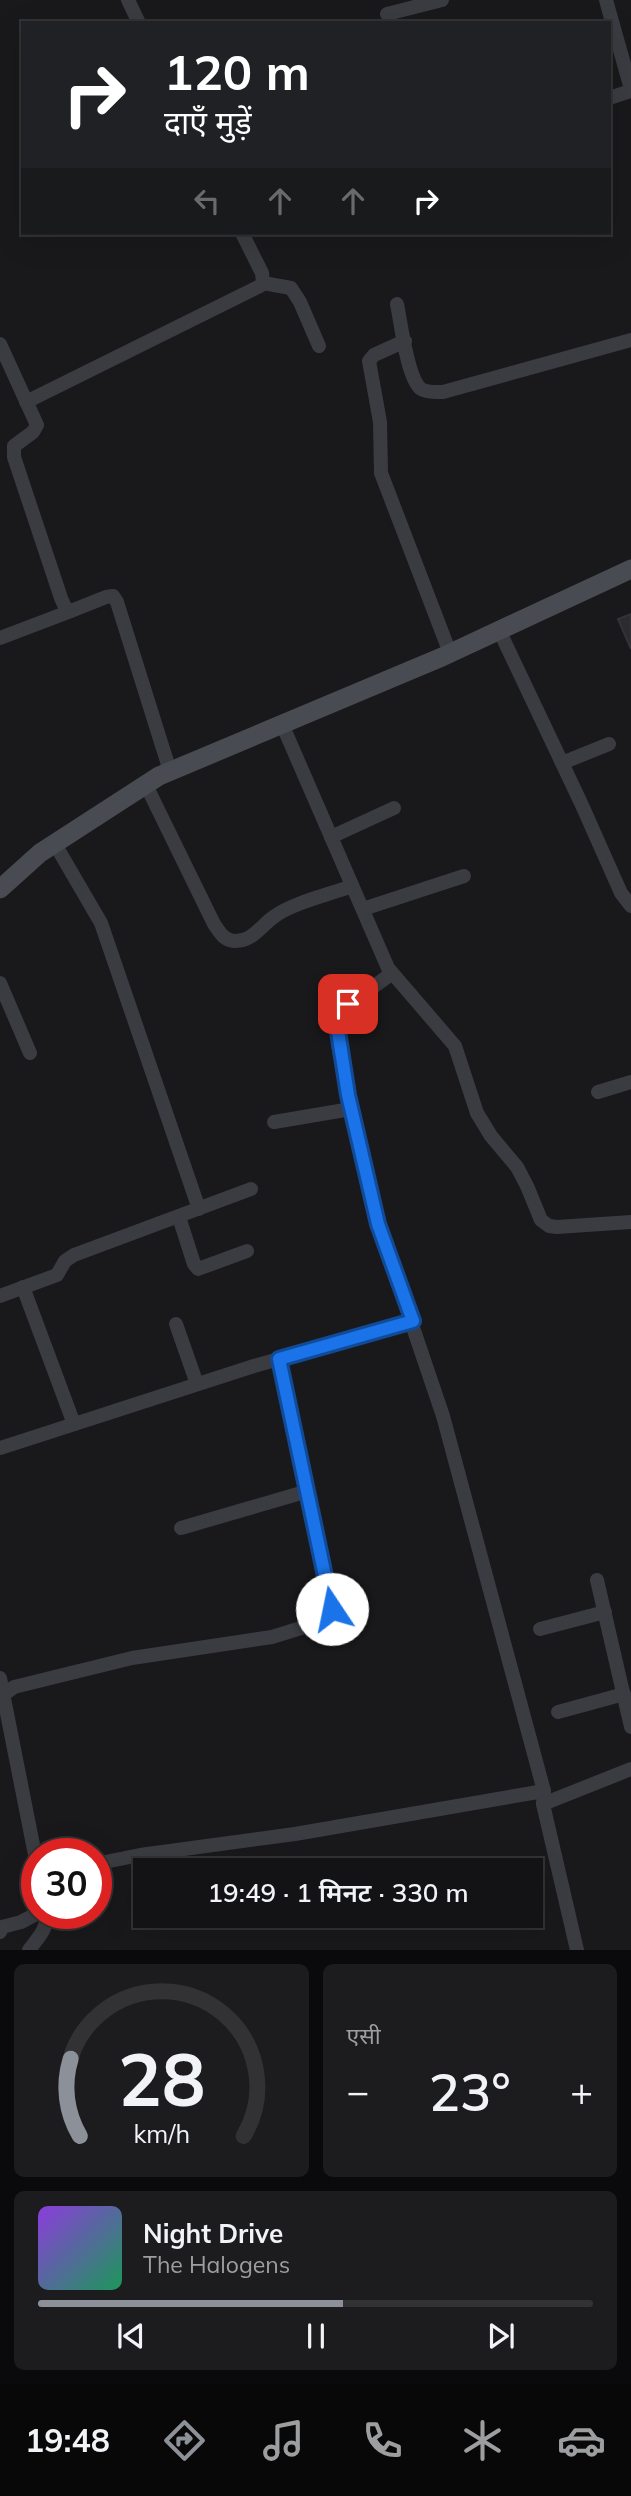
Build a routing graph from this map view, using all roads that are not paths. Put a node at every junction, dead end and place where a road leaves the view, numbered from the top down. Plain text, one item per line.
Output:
1 (128, 0) edge
2 (442, 0) edge
3 (606, 0) edge
4 (387, 14) dead end
5 (138, 21) edge
6 (631, 90) edge
7 (611, 97) edge
8 (243, 235) edge
9 (263, 283) junction
10 (397, 304) dead end
11 (405, 341) junction
12 (631, 341) edge
13 (0, 344) edge
14 (319, 346) dead end
15 (26, 402) junction
16 (631, 569) edge
17 (71, 611) junction
18 (499, 630) junction
19 (1, 638) edge
20 (450, 653) junction
21 (282, 724) junction
22 (609, 744) dead end
23 (562, 763) junction
24 (170, 771) junction
25 (146, 785) junction
26 (394, 808) dead end
27 (331, 837) junction
28 (55, 844) junction
29 (464, 876) dead end
30 (352, 886) junction
31 (0, 889) edge
32 (631, 906) edge
33 (363, 909) junction
34 (391, 974) junction
35 (0, 983) edge
36 (30, 1053) dead end
37 (631, 1082) edge
38 (598, 1092) dead end
39 (351, 1109) junction
40 (274, 1122) dead end
41 (251, 1189) dead end
42 (199, 1209) junction
43 (179, 1217) junction
44 (631, 1222) edge
45 (247, 1251) dead end
46 (23, 1287) junction
47 (0, 1296) edge
48 (413, 1321) junction
49 (176, 1324) dead end
50 (279, 1359) junction
51 (197, 1384) junction
52 (75, 1424) junction
53 (0, 1448) edge
54 (308, 1491) junction
55 (181, 1528) dead end
56 (597, 1580) dead end
57 (605, 1612) junction
58 (540, 1629) dead end
59 (0, 1678) edge
60 (624, 1694) junction
61 (2, 1696) edge
62 (558, 1712) dead end
63 (631, 1727) edge
64 (631, 1769) edge
65 (544, 1798) junction
66 (31, 1838) edge
67 (112, 1861) edge
68 (21, 1922) edge
69 (44, 1929) edge
70 (0, 1932) edge
71 (29, 1950) edge
72 (577, 1950) edge

1 - 5 street
2 - 4 street
3 - 6 street
6 - 7 street
8 - 9 street
9 - 14 street
9 - 15 street
10 - 11 street
11 - 12 street
11 - 20 street
13 - 15 street
15 - 17 street
16 - 18 street
17 - 19 street
17 - 24 street
18 - 20 street
18 - 23 street
20 - 21 street
21 - 24 street
21 - 27 street
22 - 23 street
23 - 32 street
24 - 25 street
25 - 28 street
25 - 30 street
26 - 27 street
27 - 30 street
28 - 31 street
28 - 42 street
29 - 33 street
30 - 33 street
33 - 34 street
34 - 39 street
34 - 44 street
35 - 36 street
37 - 38 street
39 - 40 street
39 - 48 street
41 - 42 street
42 - 43 street
43 - 45 street
43 - 46 street
46 - 47 street
46 - 52 street
48 - 50 street
48 - 65 street
49 - 51 street
50 - 51 street
50 - 54 street
51 - 52 street
52 - 53 street
54 - 55 street
54 - 61 street
56 - 57 street
57 - 58 street
57 - 60 street
59 - 61 street
60 - 62 street
60 - 63 street
61 - 66 street
64 - 65 street
65 - 67 street
65 - 72 street
68 - 70 street
69 - 71 street

